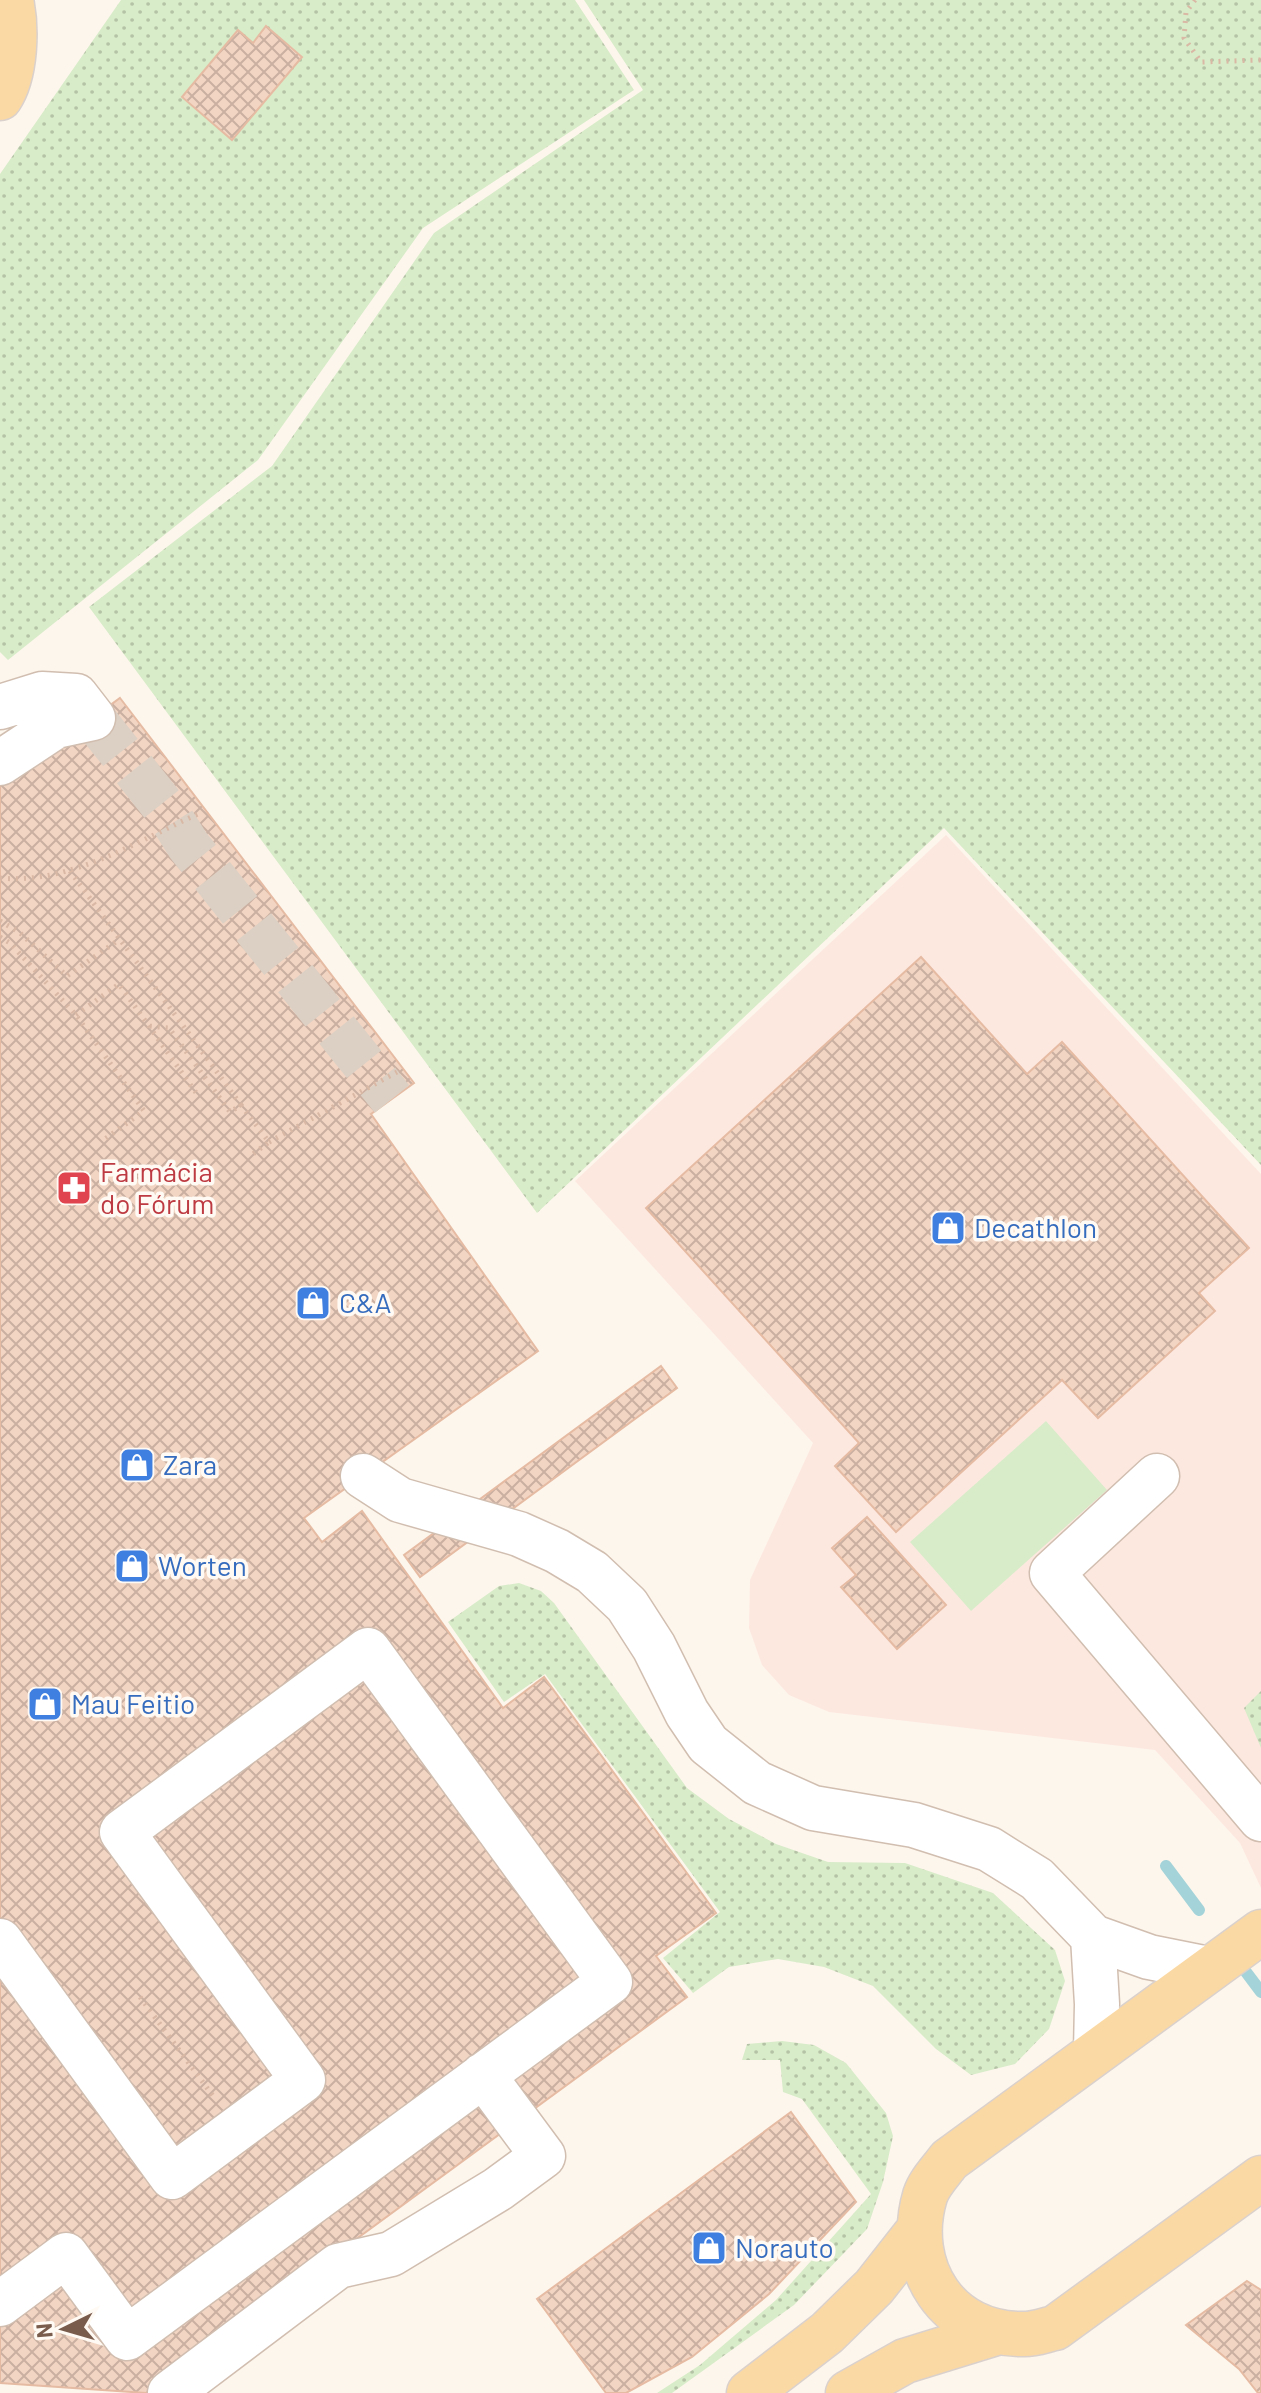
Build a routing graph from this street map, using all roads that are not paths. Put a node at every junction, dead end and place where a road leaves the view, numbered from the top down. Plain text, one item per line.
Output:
1 (18, 7) edge
2 (0, 98) edge
3 (4, 710) edge
4 (0, 763) edge
5 (363, 1476) dead end
6 (1157, 1476) dead end
7 (1261, 1819) edge
8 (1261, 1932) edge
9 (1093, 1937) junction
10 (0, 1941) edge
11 (1209, 1969) junction
12 (1096, 2051) junction
13 (483, 2075) junction
14 (1261, 2178) edge
15 (918, 2231) junction
16 (0, 2304) edge
17 (999, 2332) junction
18 (170, 2393) edge
19 (749, 2393) edge
20 (848, 2393) edge

1 - 2 main road
3 - 4 street
5 - 9 street
6 - 7 street
8 - 11 main road
9 - 11 street
9 - 12 street
10 - 13 street
11 - 12 main road
12 - 15 main road
13 - 16 street
13 - 18 street
14 - 17 main road
15 - 17 main road
15 - 19 main road
17 - 20 main road

